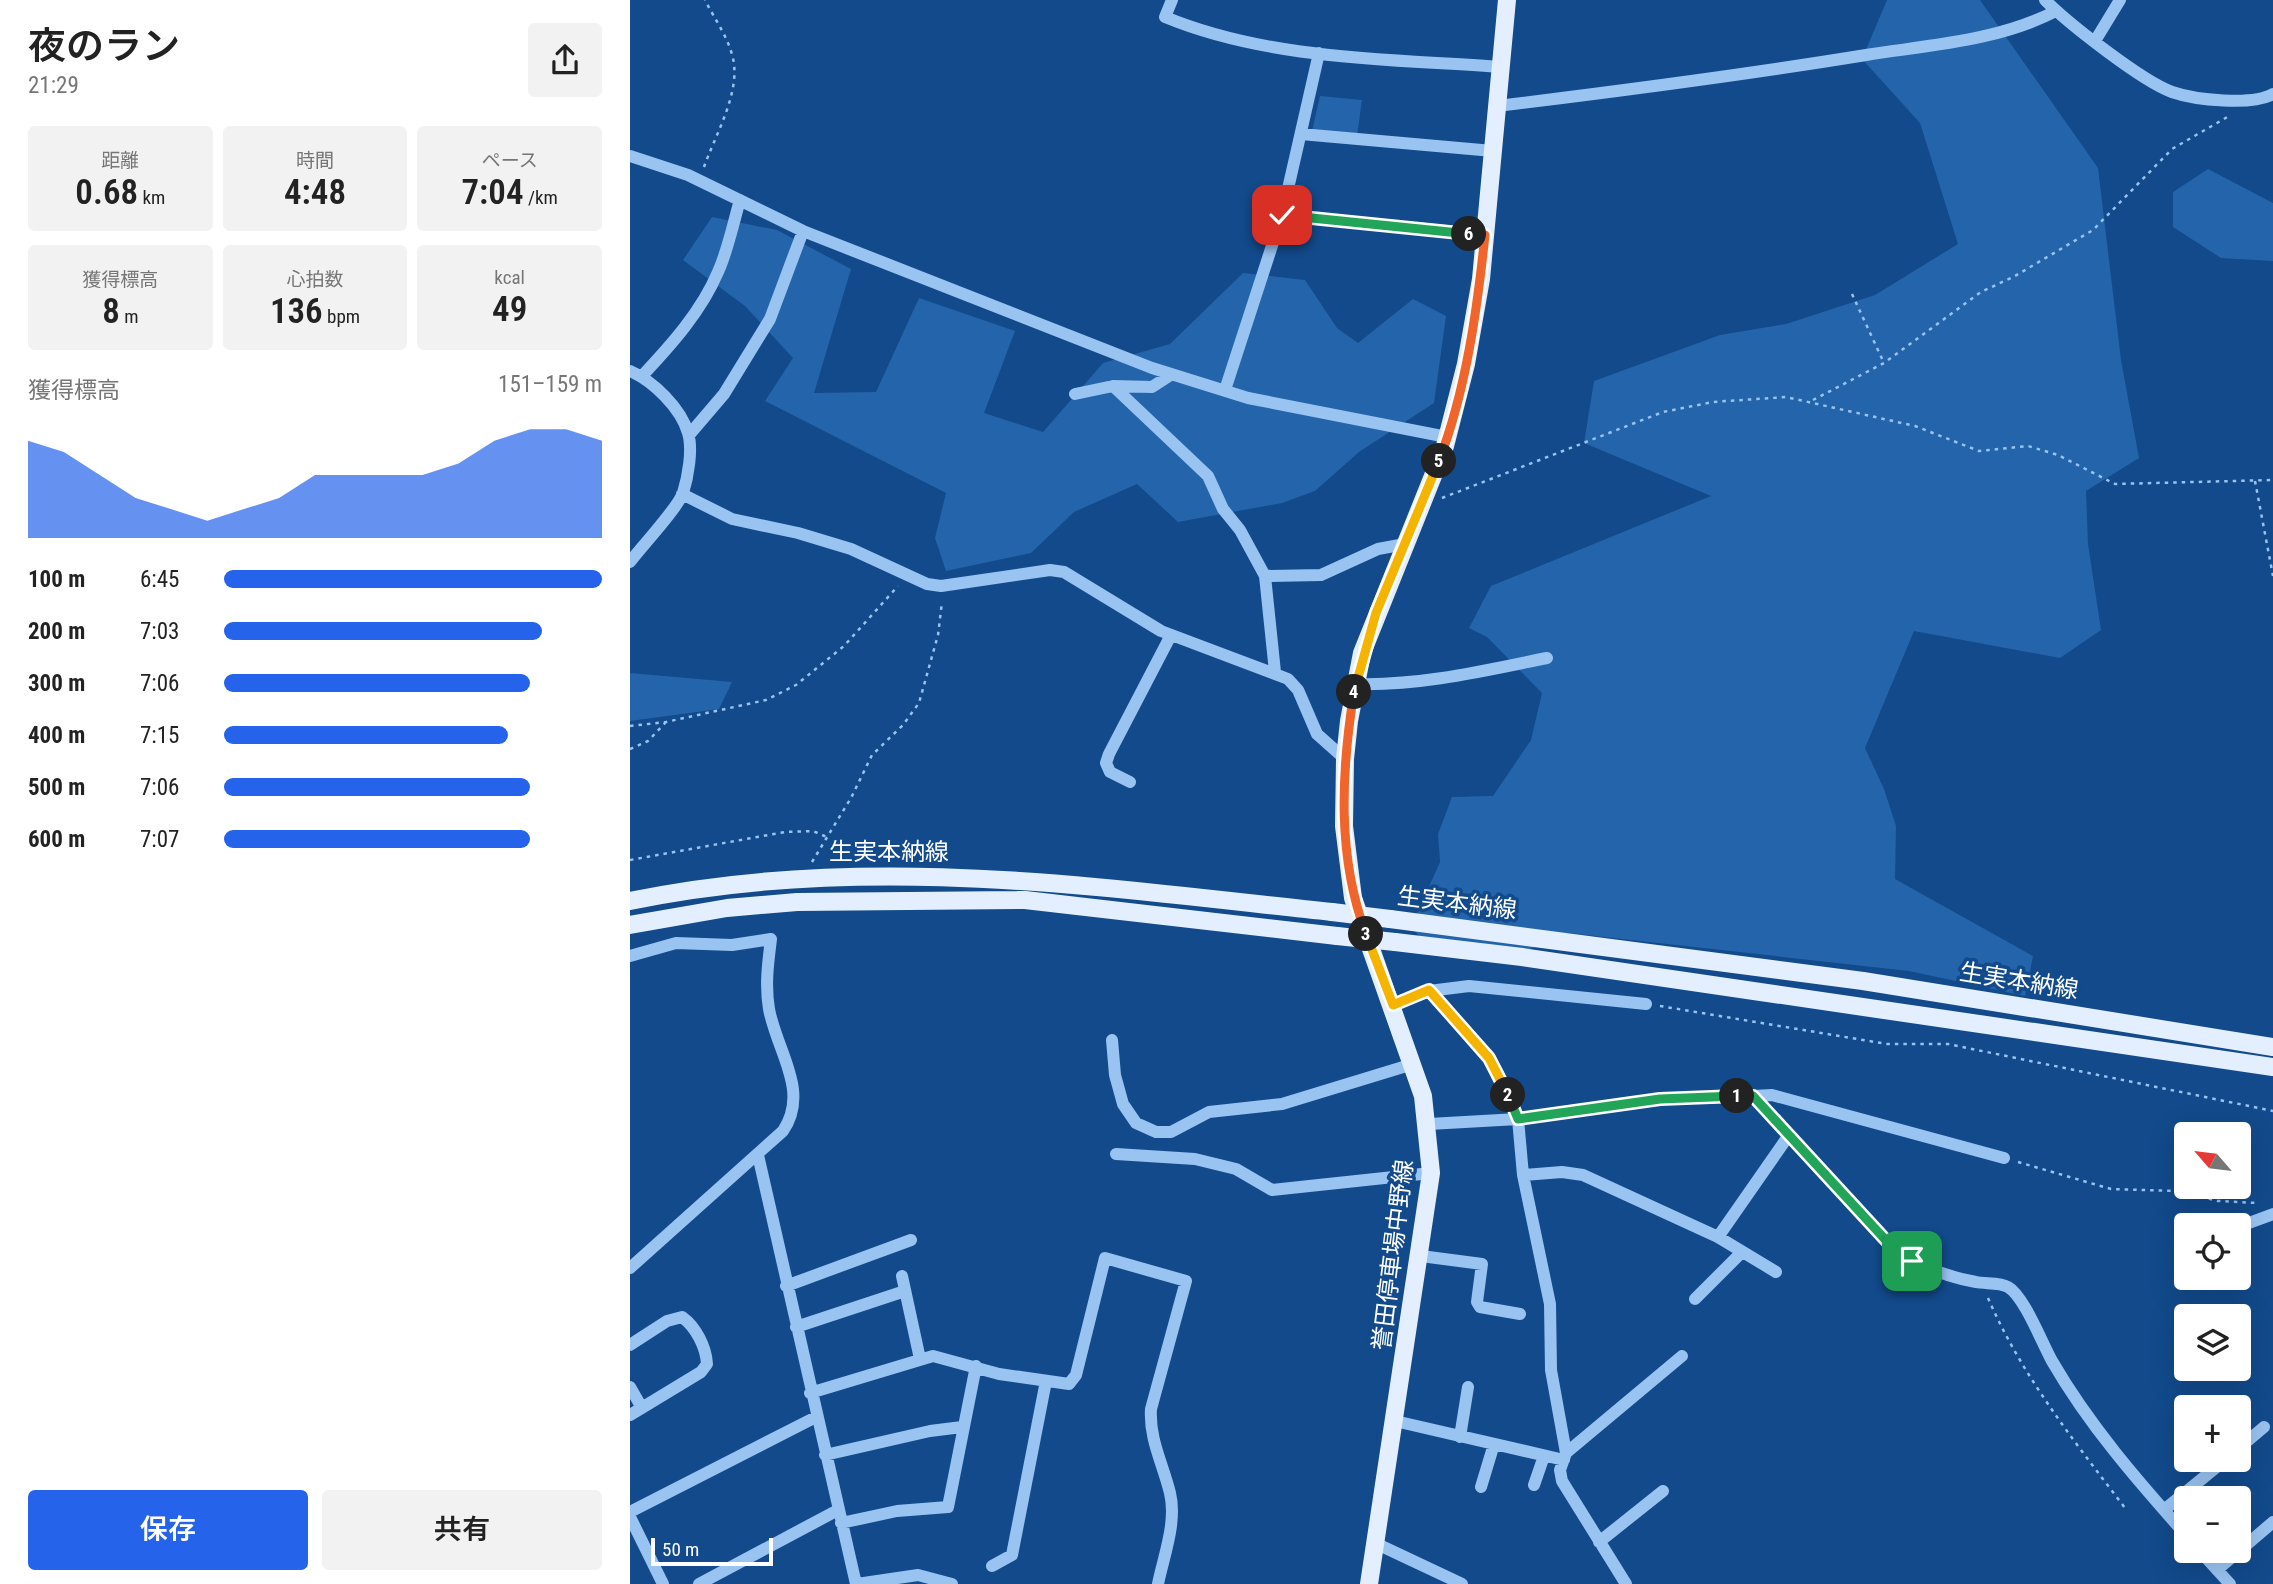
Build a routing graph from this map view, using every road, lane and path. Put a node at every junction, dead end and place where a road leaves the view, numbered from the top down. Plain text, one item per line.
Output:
1 (705, 0) edge
2 (1172, 0) edge
3 (1507, 0) edge
4 (2046, 0) edge
5 (2120, 0) edge
6 (2056, 10) junction
7 (2095, 41) junction
8 (1319, 53) junction
9 (1501, 67) junction
10 (2273, 94) edge
11 (1497, 106) junction
12 (2235, 113) dead end
13 (1301, 134) junction
14 (1493, 151) junction
15 (630, 156) edge
16 (699, 180) junction
17 (740, 200) junction
18 (1282, 215) junction
19 (803, 231) junction
20 (1485, 235) junction
21 (1852, 294) dead end
22 (1884, 363) junction
23 (636, 374) edge
24 (1171, 374) junction
25 (1113, 386) junction
26 (1225, 390) junction
27 (1075, 394) dead end
28 (1811, 401) junction
29 (689, 435) junction
30 (1447, 437) junction
31 (2273, 480) edge
32 (2255, 481) junction
33 (682, 494) junction
34 (1422, 506) junction
35 (1405, 544) junction
36 (630, 562) edge
37 (908, 575) junction
38 (1265, 576) junction
39 (2273, 576) edge
40 (944, 586) junction
41 (1171, 635) junction
42 (1547, 659) dead end
43 (1275, 672) junction
44 (1355, 684) junction
45 (666, 722) junction
46 (630, 726) edge
47 (630, 749) edge
48 (1345, 759) junction
49 (1130, 782) dead end
50 (829, 838) junction
51 (630, 860) edge
52 (810, 865) dead end
53 (630, 901) edge
54 (630, 925) edge
55 (630, 956) edge
56 (1429, 990) junction
57 (1646, 1004) joint
58 (1393, 1005) junction
59 (1112, 1040) dead end
60 (2273, 1047) edge
61 (1413, 1064) junction
62 (2273, 1067) edge
63 (1753, 1096) junction
64 (2273, 1111) edge
65 (1518, 1119) junction
66 (1429, 1124) junction
67 (1789, 1135) junction
68 (1116, 1154) dead end
69 (758, 1155) junction
70 (2004, 1158) joint
71 (1431, 1173) junction
72 (1523, 1175) junction
73 (2260, 1203) joint
74 (2271, 1214) edge
75 (2251, 1222) edge
76 (1718, 1237) junction
77 (911, 1240) dead end
78 (1742, 1252) junction
79 (1421, 1256) junction
80 (630, 1268) edge
81 (1776, 1272) dead end
82 (902, 1276) dead end
83 (1981, 1283) junction
84 (786, 1286) junction
85 (905, 1291) junction
86 (1695, 1299) dead end
87 (1520, 1314) dead end
88 (796, 1327) junction
89 (630, 1345) edge
90 (1682, 1356) dead end
91 (919, 1359) junction
92 (976, 1366) junction
93 (1046, 1381) junction
94 (630, 1387) edge
95 (1468, 1387) dead end
96 (810, 1392) junction
97 (642, 1408) junction
98 (630, 1415) edge
99 (816, 1418) junction
100 (1395, 1421) junction
101 (962, 1427) junction
102 (2264, 1427) dead end
103 (1460, 1437) junction
104 (2251, 1438) edge
105 (1494, 1444) junction
106 (825, 1455) junction
107 (1544, 1456) junction
108 (1565, 1457) junction
109 (2210, 1472) edge
110 (1534, 1485) dead end
111 (1481, 1487) dead end
112 (1663, 1491) dead end
113 (2125, 1508) dead end
114 (2164, 1510) junction
115 (630, 1515) edge
116 (840, 1517) junction
117 (2174, 1521) edge
118 (2273, 1522) edge
119 (1599, 1542) junction
120 (1375, 1543) junction
121 (2211, 1563) edge
122 (992, 1566) dead end
123 (2217, 1570) junction
124 (919, 1579) edge
125 (663, 1584) edge
126 (699, 1584) edge
127 (856, 1584) edge
128 (953, 1584) edge
129 (1158, 1584) edge
130 (1369, 1584) edge
131 (1462, 1584) edge
132 (1626, 1584) edge
133 (2230, 1584) edge

1 - 16 path
2 - 8 street
3 - 9 main road, 誉田停車場中野線
4 - 6 street
5 - 7 street
6 - 7 street
6 - 11 street
7 - 10 street
8 - 9 street
8 - 13 street
9 - 11 main road, 誉田停車場中野線
11 - 14 main road, 誉田停車場中野線
12 - 22 path
13 - 14 street
13 - 18 street
14 - 20 main road, 誉田停車場中野線
15 - 16 street
16 - 17 street
17 - 19 street
17 - 23 street
18 - 20 street
18 - 26 street
19 - 24 street
19 - 29 street
20 - 30 main road, 誉田停車場中野線
21 - 22 path
22 - 28 path
23 - 29 street
24 - 25 street
24 - 26 street
25 - 27 street
25 - 38 street
26 - 30 street
28 - 32 path
28 - 34 path
29 - 33 street
30 - 34 main road, 誉田停車場中野線
31 - 32 path
32 - 39 path
33 - 36 street
33 - 37 street
34 - 35 main road, 誉田停車場中野線
35 - 38 street
35 - 44 main road, 誉田停車場中野線
37 - 40 street
37 - 45 path
38 - 43 street
40 - 41 street
40 - 50 path
41 - 43 street
41 - 49 street
42 - 44 street
43 - 48 street
44 - 48 main road, 誉田停車場中野線
45 - 46 path
45 - 47 path
48 - 58 main road, 誉田停車場中野線
50 - 51 path
50 - 52 path
53 - 60 main road, 生実本納線, bridge
54 - 62 main road, 生実本納線, bridge
55 - 69 street
56 - 57 street
56 - 58 street
56 - 65 street
57 - 64 path
58 - 61 main road, 誉田停車場中野線
59 - 61 street
61 - 66 main road, 誉田停車場中野線
63 - 65 street
63 - 67 street
63 - 70 street
65 - 66 street
65 - 72 street
66 - 71 main road, 誉田停車場中野線
67 - 76 street
67 - 83 street
68 - 71 street
69 - 80 street
69 - 84 street
70 - 73 path
71 - 79 main road, 誉田停車場中野線
72 - 76 street
72 - 108 street
73 - 74 street
74 - 75 street
76 - 78 street
77 - 84 street
78 - 81 street
78 - 86 street
79 - 87 street
79 - 100 main road, 誉田停車場中野線
82 - 85 street
83 - 113 path
83 - 114 street
84 - 88 street
85 - 88 street
85 - 91 street
88 - 96 street
89 - 97 street
90 - 108 street
91 - 92 street
91 - 96 street
92 - 93 street
92 - 101 street
93 - 122 street
93 - 129 street
94 - 97 street
95 - 103 street
96 - 99 street
97 - 98 street
99 - 106 street
99 - 115 street
100 - 103 street
100 - 120 main road, 誉田停車場中野線
101 - 106 street
101 - 116 street
102 - 104 street
103 - 105 street
105 - 107 street
105 - 111 street
106 - 116 street
107 - 108 street
107 - 110 street
108 - 119 street
109 - 114 street
112 - 119 street
114 - 117 street
115 - 125 street
116 - 126 street
116 - 127 street
118 - 123 street
119 - 132 street
120 - 130 main road, 誉田停車場中野線
120 - 131 street
121 - 123 street
123 - 133 street
124 - 127 street
124 - 128 street

